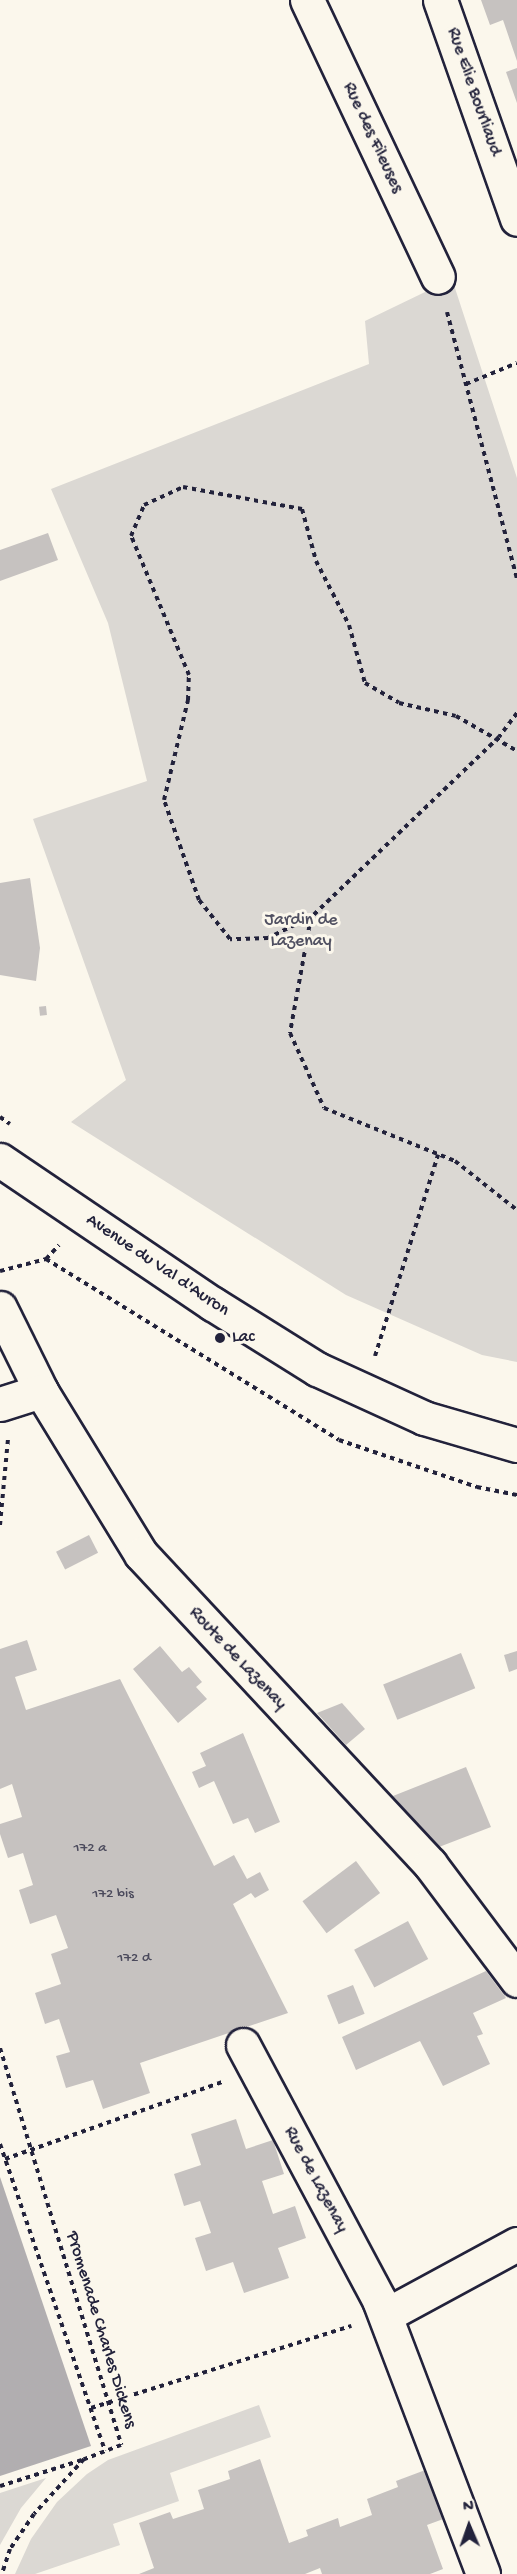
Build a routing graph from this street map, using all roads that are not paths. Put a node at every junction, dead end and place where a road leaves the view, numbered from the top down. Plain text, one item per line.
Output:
1 (307, 0) edge
2 (440, 0) edge
3 (517, 219) edge
4 (438, 277) road end
5 (0, 1160) edge
6 (0, 1308) edge
7 (22, 1397) edge
8 (517, 1445) edge
9 (517, 1980) edge
10 (250, 2058) road end
11 (517, 2244) edge
12 (386, 2315) junction
13 (483, 2574) edge

1 - 4 street, Rue des Fileuses
2 - 3 street, Rue Elie Bourliaud
5 - 8 street, Avenue du Val d'Auron
6 - 7 street, Route de Lazenay
7 - 9 street, Route de Lazenay
10 - 12 street, Rue de Lazenay
11 - 12 street
12 - 13 street, Rue de Lazenay

